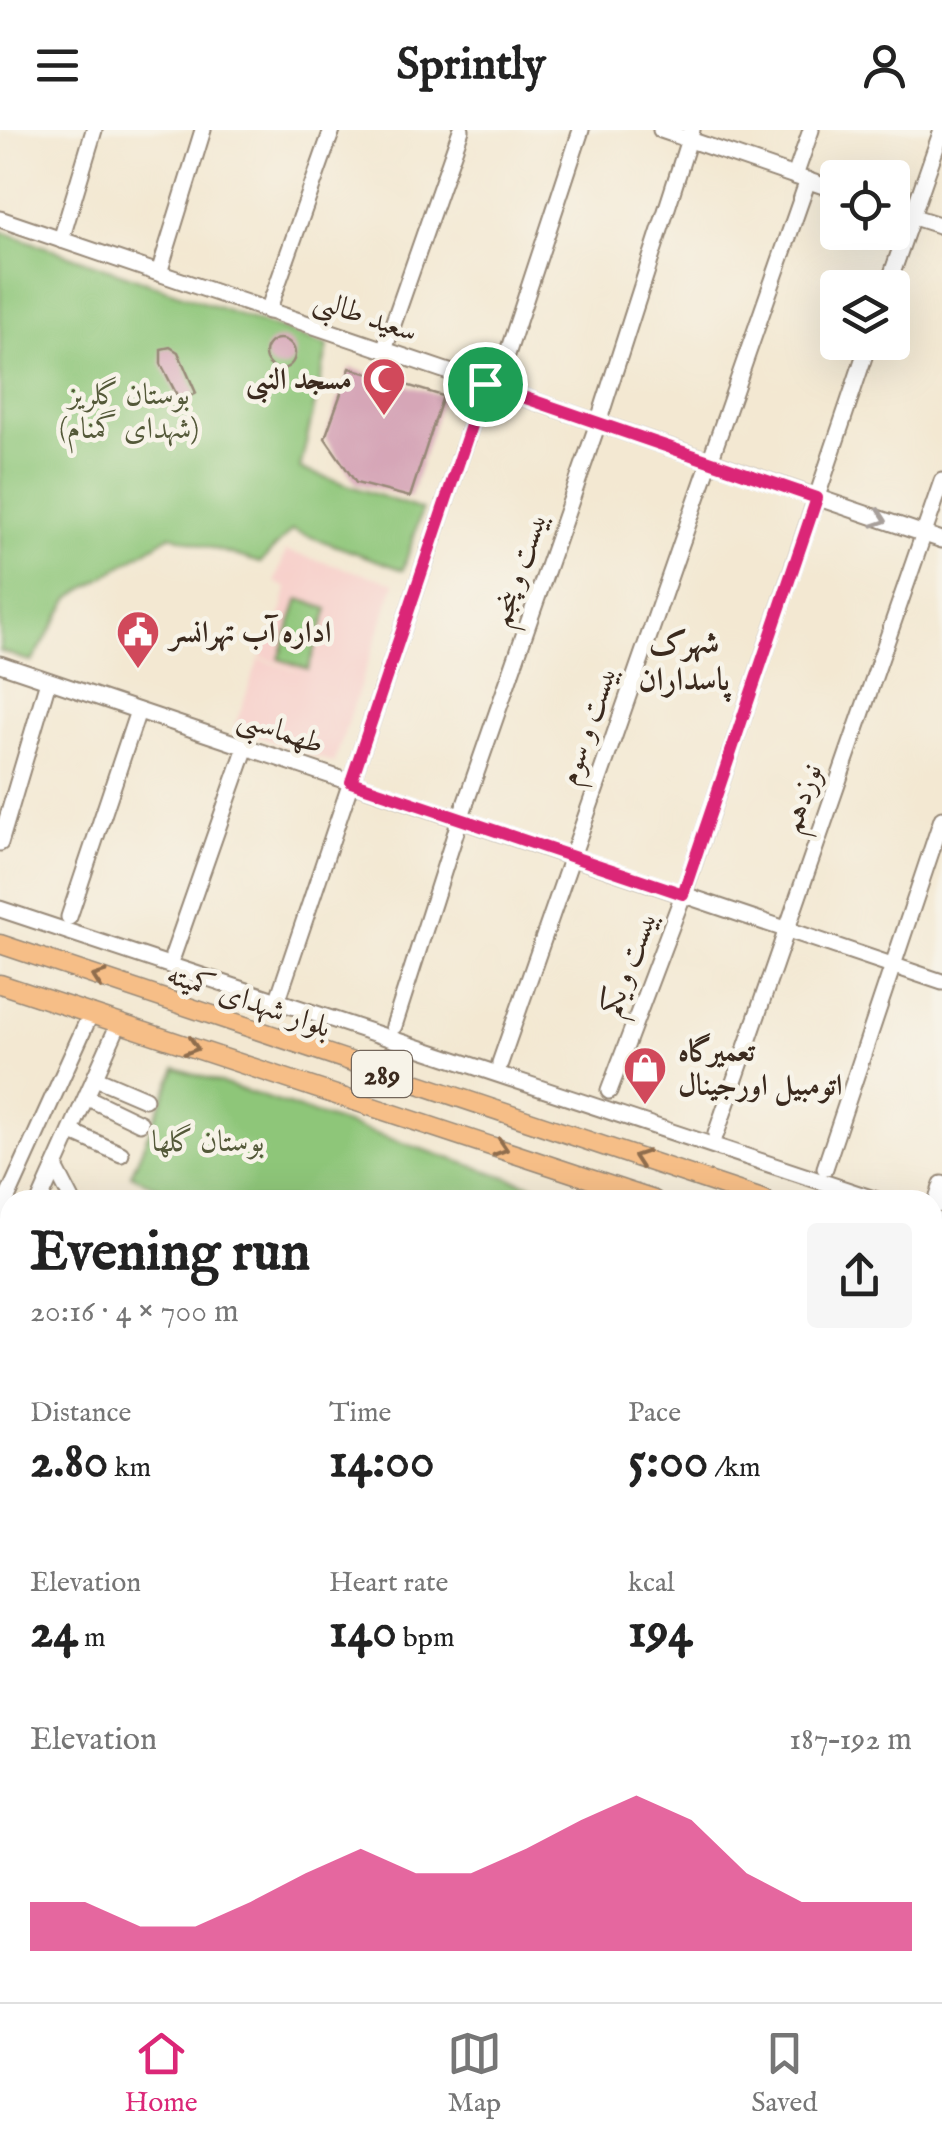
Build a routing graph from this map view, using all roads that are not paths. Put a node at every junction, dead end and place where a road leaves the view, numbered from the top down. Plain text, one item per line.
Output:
1 (94, 130) edge
2 (203, 130) edge
3 (332, 130) edge
4 (462, 130) edge
5 (581, 130) edge
6 (662, 130) edge
7 (811, 130) edge
8 (942, 130) edge
9 (691, 135) edge
10 (801, 178) junction
11 (820, 184) edge
12 (911, 216) junction
13 (0, 219) edge
14 (942, 226) edge
15 (61, 240) junction
16 (893, 270) edge
17 (159, 273) junction
18 (268, 310) junction
19 (384, 350) junction
20 (863, 360) edge
21 (490, 386) junction
22 (598, 423) junction
23 (709, 460) junction
24 (942, 481) edge
25 (817, 498) junction
26 (923, 534) junction
27 (942, 540) edge
28 (0, 664) edge
29 (48, 680) junction
30 (138, 711) junction
31 (246, 748) junction
32 (351, 782) junction
33 (460, 819) junction
34 (942, 819) edge
35 (0, 843) edge
36 (570, 856) junction
37 (683, 894) junction
38 (0, 909) edge
39 (69, 916) dead end
40 (784, 928) junction
41 (2, 944) edge
42 (173, 955) dead end
43 (892, 965) junction
44 (942, 982) edge
45 (0, 984) edge
46 (280, 993) dead end
47 (90, 1013) junction
48 (119, 1023) junction
49 (394, 1026) dead end
50 (500, 1063) dead end
51 (96, 1078) junction
52 (609, 1090) dead end
53 (88, 1098) junction
54 (145, 1098) dead end
55 (140, 1122) dead end
56 (72, 1132) junction
57 (716, 1134) dead end
58 (120, 1154) dead end
59 (56, 1167) junction
60 (825, 1168) dead end
61 (10, 1190) edge
62 (45, 1190) edge
63 (67, 1190) edge
64 (624, 1190) edge
65 (735, 1190) edge
66 (848, 1190) edge

1 - 15 street
2 - 17 street
3 - 18 street
4 - 19 street
5 - 21 street
6 - 9 street
7 - 10 street, بیست و سوم
8 - 12 street
9 - 10 street
9 - 22 street, بیست و پنجم
10 - 11 street
10 - 23 street, بیست و سوم
12 - 14 street
12 - 16 street
13 - 15 street, سعید طالبی
15 - 17 street, سعید طالبی
17 - 18 street, سعید طالبی
18 - 19 street, سعید طالبی
19 - 21 street, سعید طالبی
20 - 25 street, بیست و یکم
21 - 22 street, سعید طالبی
21 - 32 street
22 - 23 street, سعید طالبی
22 - 33 street, بیست و پنجم
23 - 25 street, سعید طالبی
23 - 36 street, بیست و سوم
24 - 26 street, نوزدهم
25 -> 26 street, سعید طالبی
25 - 37 street, بیست و یکم
26 - 27 street, سعید طالبی
26 - 40 street, نوزدهم
28 - 29 street, طهماسبی
29 - 30 street, طهماسبی
29 - 35 street
30 - 31 street, طهماسبی
30 - 39 street
31 - 32 street, طهماسبی
31 - 42 street
32 - 33 street, طهماسبی
32 - 46 street
33 - 36 street, طهماسبی
33 - 49 street, بیست و پنجم
34 - 43 street
36 - 37 street, طهماسبی
36 - 50 street, بیست و سوم
37 - 40 street, طهماسبی
37 - 52 street, بیست و یکم
38 - 66 street
40 - 43 street, طهماسبی
40 - 57 street, نوزدهم
65 -> 41 main road, بلوار شهدای کمیته / 289
43 - 44 street, طهماسبی
43 - 60 street
45 - 47 main road, بلوار شهدای کمیته / 289
47 - 48 main road, بلوار شهدای کمیته / 289
47 - 61 street
48 - 51 street
48 -> 64 main road, بلوار شهدای کمیته / 289
51 - 53 street
51 - 54 street
53 - 55 street
53 - 56 street
56 - 58 street
56 - 59 street
59 - 62 street
59 - 63 street

